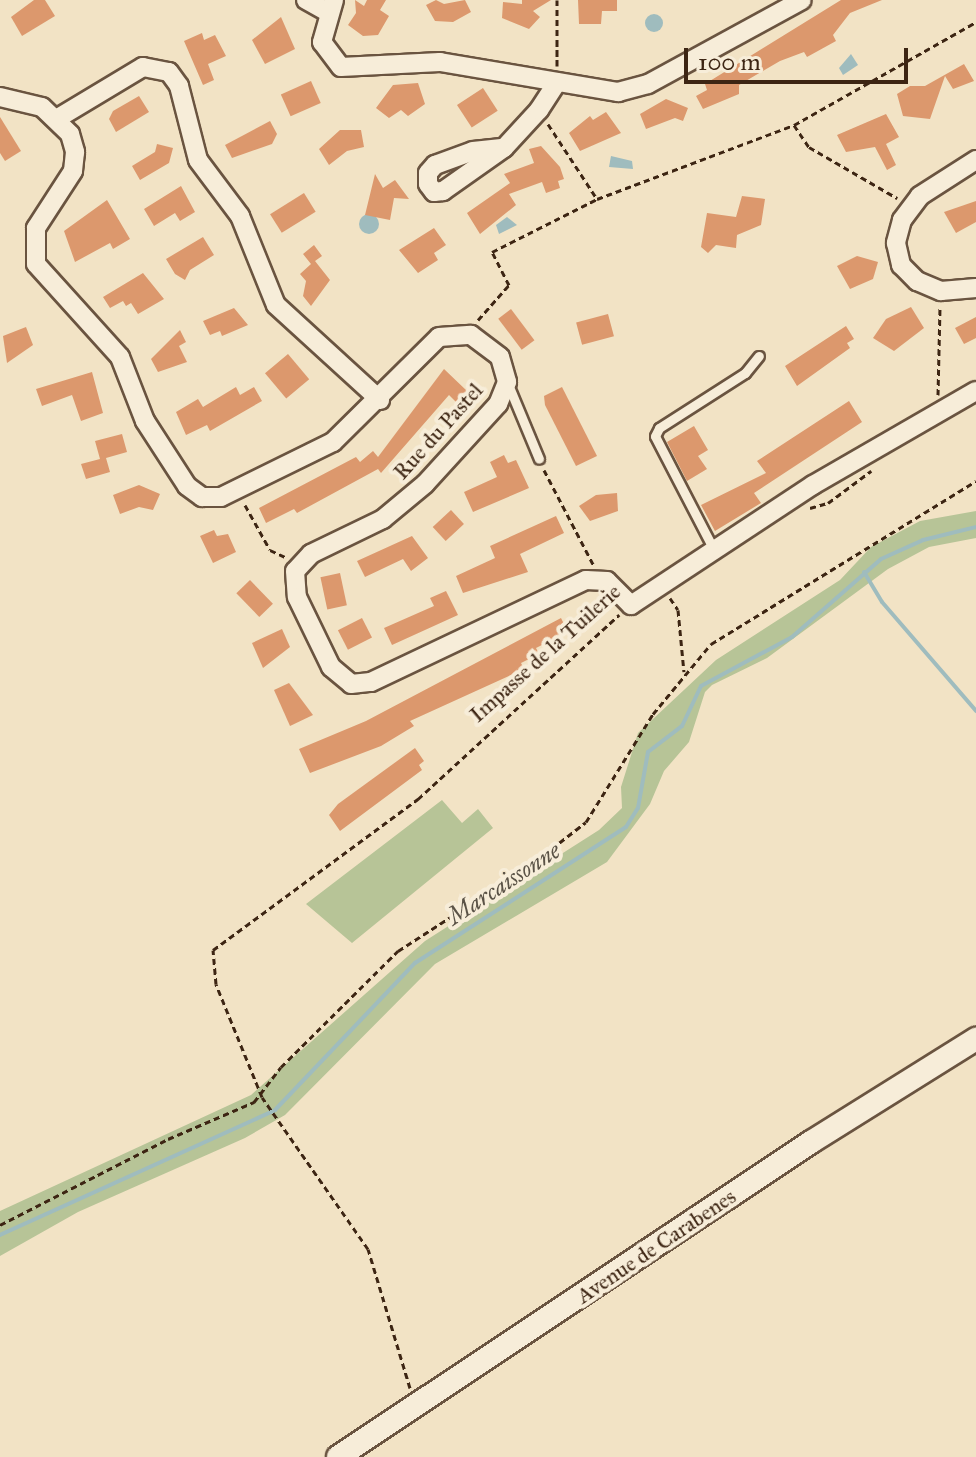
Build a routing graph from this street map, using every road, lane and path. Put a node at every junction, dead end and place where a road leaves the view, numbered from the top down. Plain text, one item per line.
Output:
1 (306, 0) edge
2 (557, 0) edge
3 (802, 0) edge
4 (332, 6) edge
5 (976, 22) edge
6 (556, 46) dead end
7 (557, 82) junction
8 (0, 97) edge
9 (539, 110) junction
10 (58, 118) junction
11 (794, 125) junction
12 (504, 148) dead end
13 (976, 160) edge
14 (597, 199) junction
15 (911, 206) junction
16 (976, 288) edge
17 (941, 291) junction
18 (471, 335) junction
19 (759, 356) dead end
20 (507, 382) junction
21 (976, 391) edge
22 (380, 400) junction
23 (938, 414) junction
24 (539, 459) joint
25 (976, 481) edge
26 (237, 490) junction
27 (714, 550) junction
28 (299, 564) junction
29 (596, 577) junction
30 (661, 584) junction
31 (631, 605) junction
32 (684, 672) junction
33 (976, 1039) edge
34 (260, 1092) junction
35 (0, 1225) edge
36 (407, 1378) dead end
37 (338, 1457) edge

1 - 4 street
2 - 6 path
3 - 7 street
4 - 7 street
5 - 11 path
7 - 9 street
8 - 10 street
9 - 12 street
9 - 14 path
10 - 22 street
10 - 26 street
11 - 14 path
11 - 15 path
13 - 15 street
14 - 18 path
15 - 17 street
16 - 17 street
17 - 23 path
18 - 20 street, Rue du Pastel
18 - 22 street
19 - 27 lane
20 - 24 lane
20 - 28 street, Rue du Pastel
21 - 23 street, Impasse de la Tuilerie
22 - 26 street
23 - 27 street, Impasse de la Tuilerie
24 - 29 path
25 - 32 path
26 - 28 path
27 - 30 street, Impasse de la Tuilerie
28 - 29 street
29 - 31 street
30 - 31 street, Impasse de la Tuilerie
30 - 32 path
31 - 34 path, Impasse de la Tuilerie
32 - 34 path
33 - 37 street, Avenue de Carabenes
34 - 35 path
34 - 36 path

